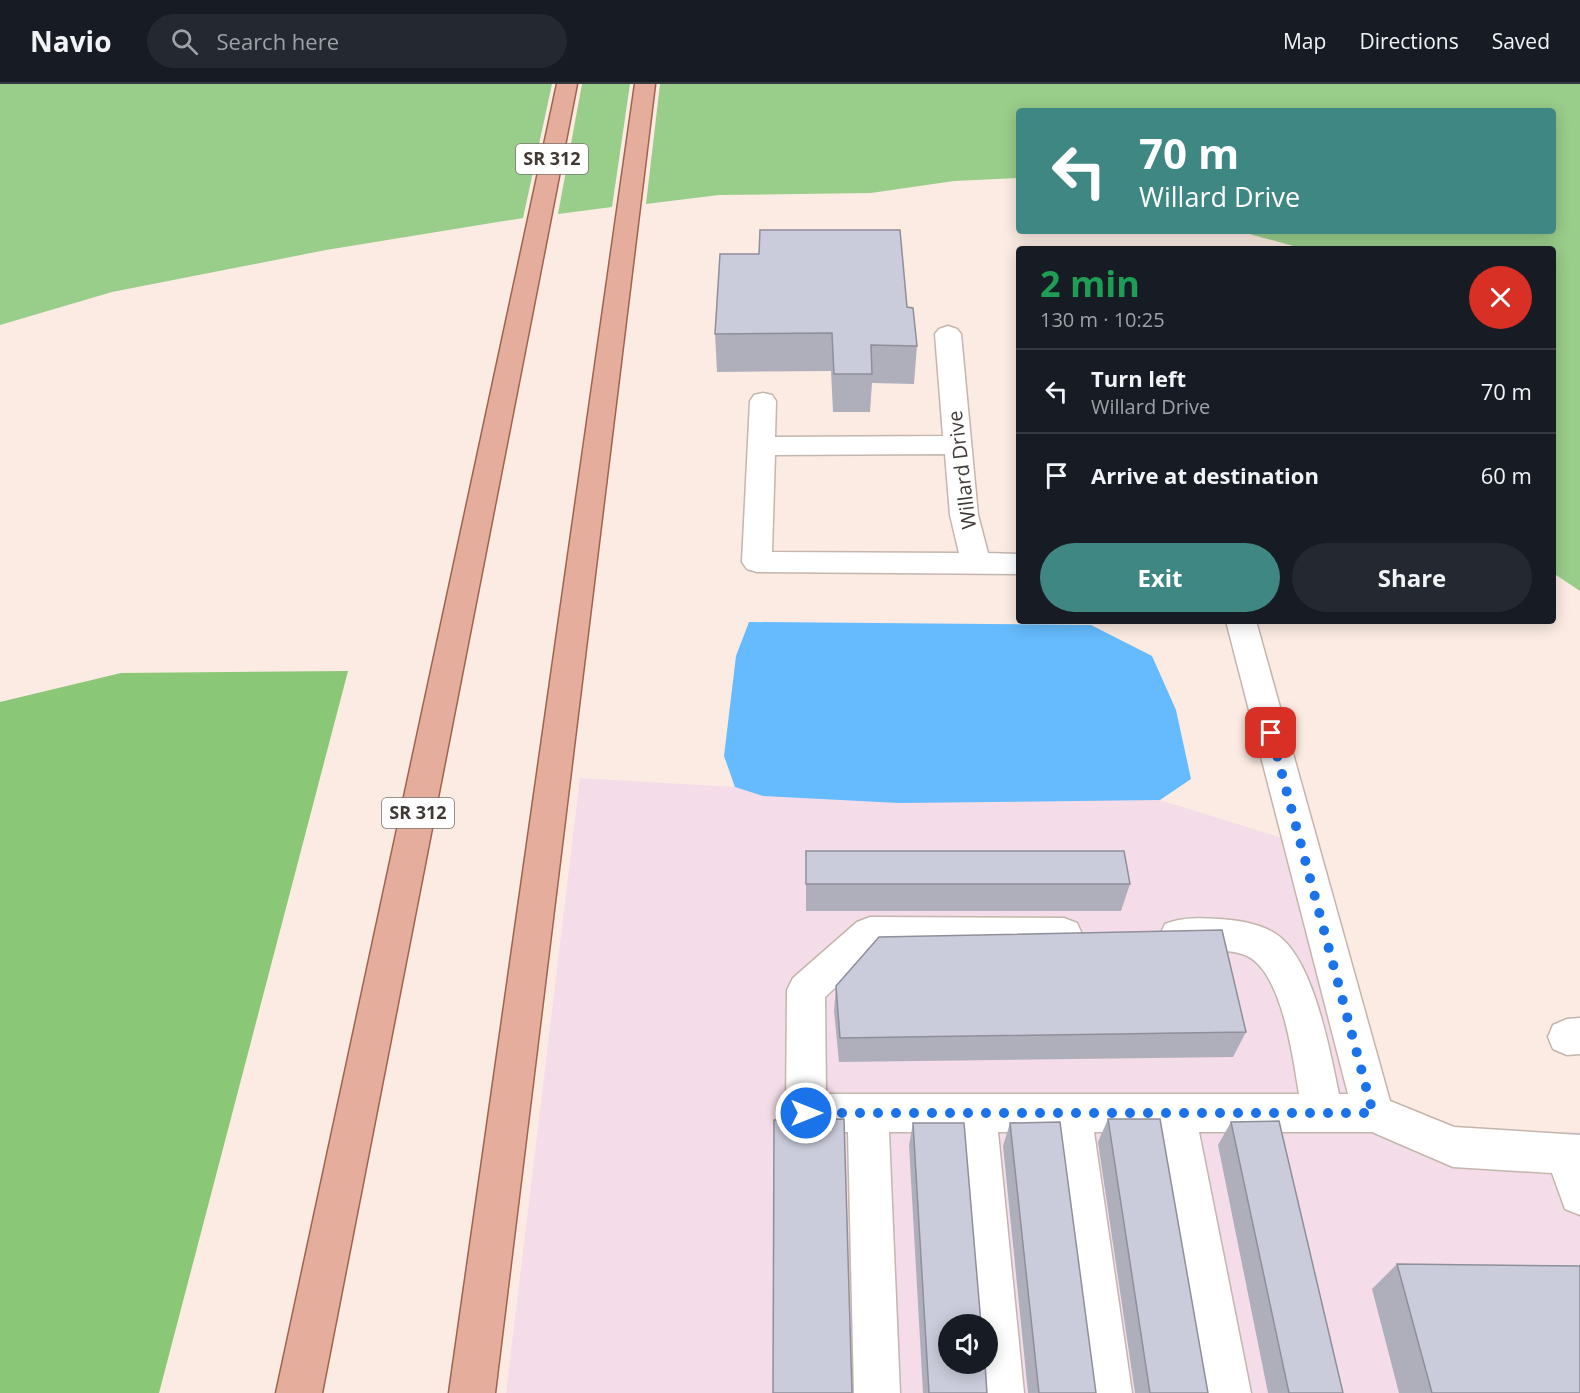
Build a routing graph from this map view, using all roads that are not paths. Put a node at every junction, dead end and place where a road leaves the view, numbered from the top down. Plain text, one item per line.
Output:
1 (567, 84) edge
2 (645, 84) edge
3 (948, 334) dead end
4 (763, 401) dead end
5 (958, 445) junction
6 (761, 446) junction
7 (976, 563) junction
8 (1016, 564) edge
9 (1242, 624) edge
10 (1093, 934) edge
11 (1140, 935) edge
12 (868, 1113) junction
13 (976, 1113) junction
14 (1071, 1113) junction
15 (1174, 1113) junction
16 (1323, 1113) junction
17 (1373, 1113) junction
18 (1573, 1155) edge
19 (1580, 1194) edge
20 (299, 1393) edge
21 (472, 1393) edge
22 (877, 1393) edge
23 (1001, 1393) edge
24 (1109, 1393) edge
25 (1227, 1393) edge

1 - 20 main road, SR 312
2 - 21 main road
3 - 5 street, Willard Drive
4 - 6 street
5 - 6 street
5 - 7 street, Willard Drive
6 - 7 street
7 - 8 street
9 - 17 street
10 - 12 street
11 - 16 street
12 - 13 street
12 - 22 street
13 - 14 street
13 - 23 street
14 - 15 street
14 - 24 street
15 - 16 street
15 - 25 street
16 - 17 street
17 - 18 street
18 - 19 street

